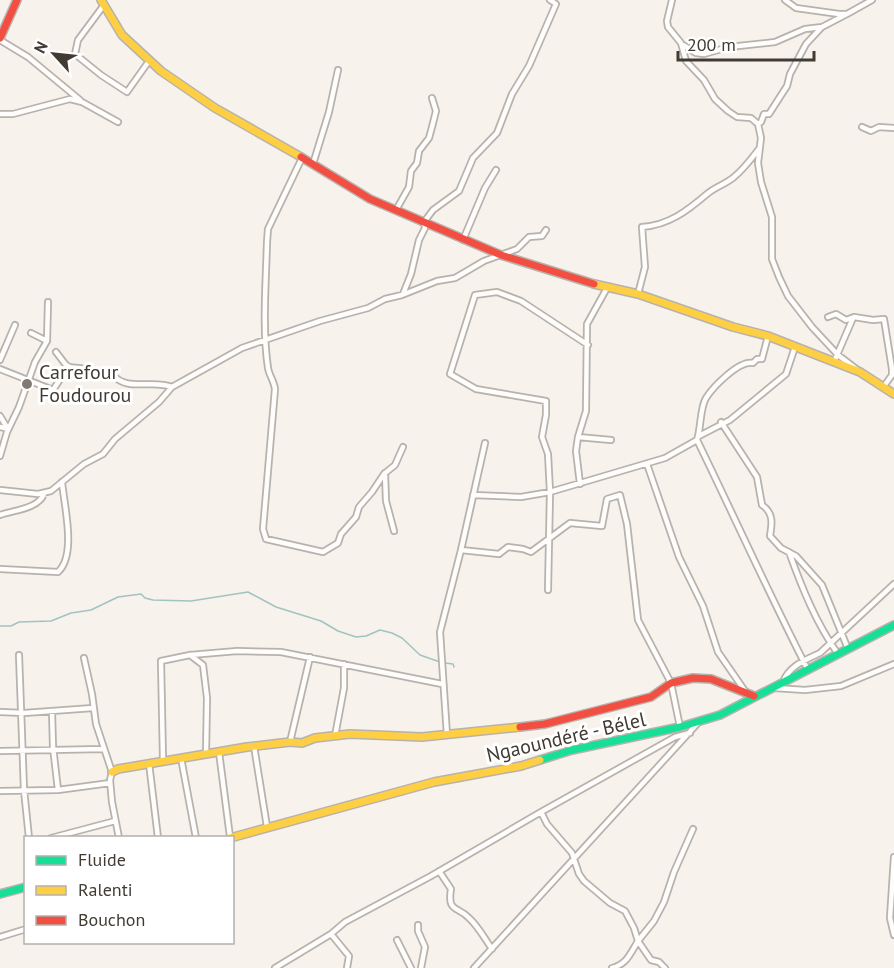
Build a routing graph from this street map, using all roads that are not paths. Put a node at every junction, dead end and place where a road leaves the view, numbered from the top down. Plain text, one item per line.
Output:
1 (18, 0) edge
2 (550, 0) edge
3 (672, 0) edge
4 (785, 0) edge
5 (872, 0) edge
6 (102, 3) edge
7 (847, 14) junction
8 (822, 27) junction
9 (0, 39) edge
10 (681, 43) junction
11 (148, 61) junction
12 (338, 70) dead end
13 (432, 98) dead end
14 (82, 102) junction
15 (0, 114) edge
16 (118, 122) dead end
17 (758, 124) junction
18 (862, 127) dead end
19 (894, 128) edge
20 (760, 147) junction
21 (302, 158) junction
22 (313, 164) junction
23 (496, 170) dead end
24 (396, 210) junction
25 (424, 222) junction
26 (546, 230) dead end
27 (463, 240) junction
28 (501, 255) junction
29 (607, 288) junction
30 (638, 294) junction
31 (402, 296) junction
32 (48, 302) dead end
33 (828, 317) dead end
34 (853, 318) junction
35 (15, 325) dead end
36 (31, 333) dead end
37 (768, 336) junction
38 (266, 340) junction
39 (47, 341) junction
40 (588, 345) junction
41 (795, 348) junction
42 (56, 352) dead end
43 (838, 354) junction
44 (0, 360) edge
45 (834, 362) junction
46 (70, 367) junction
47 (0, 369) edge
48 (860, 372) junction
49 (28, 380) junction
50 (884, 386) junction
51 (172, 387) junction
52 (894, 394) edge
53 (0, 416) edge
54 (721, 423) junction
55 (0, 427) edge
56 (8, 429) junction
57 (578, 437) junction
58 (698, 438) junction
59 (611, 441) dead end
60 (485, 443) dead end
61 (403, 447) dead end
62 (0, 456) edge
63 (647, 464) junction
64 (385, 472) junction
65 (62, 482) junction
66 (580, 484) junction
67 (0, 490) edge
68 (550, 492) junction
69 (44, 494) junction
70 (473, 495) junction
71 (0, 515) edge
72 (394, 531) dead end
73 (549, 539) junction
74 (461, 550) junction
75 (789, 552) junction
76 (0, 568) edge
77 (894, 584) edge
78 (548, 590) dead end
79 (894, 625) edge
80 (841, 633) junction
81 (831, 643) junction
82 (848, 649) junction
83 (838, 654) junction
84 (19, 655) dead end
85 (190, 655) junction
86 (309, 657) junction
87 (84, 658) dead end
88 (803, 661) junction
89 (344, 664) junction
90 (894, 664) edge
91 (808, 670) junction
92 (783, 682) junction
93 (671, 683) junction
94 (442, 684) junction
95 (774, 688) junction
96 (750, 695) junction
97 (93, 708) junction
98 (52, 711) junction
99 (0, 712) edge
100 (21, 712) junction
101 (697, 724) junction
102 (681, 728) junction
103 (690, 733) junction
104 (447, 735) junction
105 (334, 736) junction
106 (290, 742) junction
107 (254, 746) junction
108 (103, 749) junction
109 (23, 750) junction
110 (53, 750) junction
111 (0, 751) edge
112 (219, 752) junction
113 (206, 754) junction
114 (182, 758) junction
115 (163, 760) junction
116 (149, 763) junction
117 (112, 772) junction
118 (110, 783) junction
119 (24, 790) junction
120 (58, 790) junction
121 (0, 791) edge
122 (541, 812) junction
123 (115, 821) junction
124 (267, 827) junction
125 (693, 829) dead end
126 (29, 836) edge
127 (55, 836) edge
128 (119, 836) edge
129 (158, 836) edge
130 (196, 836) edge
131 (230, 836) edge
132 (234, 836) edge
133 (894, 857) edge
134 (574, 858) junction
135 (439, 871) junction
136 (24, 888) edge
137 (0, 894) edge
138 (418, 926) dead end
139 (24, 930) edge
140 (331, 934) junction
141 (894, 935) edge
142 (0, 937) edge
143 (397, 940) dead end
144 (638, 941) junction
145 (492, 949) junction
146 (275, 968) edge
147 (347, 968) edge
148 (411, 968) edge
149 (421, 968) edge
150 (474, 968) edge
151 (612, 968) edge
152 (664, 968) edge

1 - 9 street
2 - 25 street
3 - 10 street
4 - 7 street
5 - 7 street
6 - 11 street
6 - 11 street
7 - 8 street
8 - 10 street
8 - 17 street
9 - 14 street
10 - 17 street
11 - 21 street
12 - 22 street
13 - 24 street
14 - 15 street
14 - 16 street
17 - 20 street
18 - 19 street
20 - 30 street
20 - 43 street
21 - 22 street
21 - 38 street
22 - 24 street
23 - 27 street
24 - 25 street
25 - 27 street
25 - 31 street
26 - 28 street
27 - 28 street
28 - 29 street
28 - 31 street
29 - 30 street
29 - 40 street
30 - 37 street
31 - 38 street
32 - 39 street
33 - 34 street
34 - 43 street
34 - 50 street
35 - 44 street
36 - 39 street
37 - 41 street
37 - 58 street
38 - 51 street
38 - 64 street
39 - 49 street
40 - 57 street
40 - 68 street
41 - 45 street
41 - 54 street
42 - 46 street
43 - 45 street
43 - 48 street
45 - 48 street
46 - 49 street
46 - 51 street
47 - 49 street
48 - 50 street
49 - 56 street
50 - 52 street
51 - 65 street
53 - 56 street
54 - 58 street
54 - 75 street
55 - 56 street
56 - 62 street
57 - 59 street
57 - 66 street
58 - 63 street
58 - 88 street
60 - 70 street
61 - 64 street
63 - 66 street
63 - 96 street
64 - 72 street
65 - 69 street
65 - 76 street
66 - 68 street
67 - 69 street
68 - 70 street
68 - 73 street
69 - 71 street
70 - 74 street
73 - 74 street
73 - 78 street
73 - 93 street
74 - 94 street
75 - 80 street
75 - 81 street
77 - 80 street
79 - 82 street, Ngaoundéré - Bélel
80 - 81 street
80 - 82 street
81 - 83 street
81 - 88 street
82 - 83 street, Ngaoundéré - Bélel
83 - 91 street, Ngaoundéré - Bélel
84 - 100 street
85 - 86 street
85 - 113 street
85 - 115 street
86 - 89 street
86 - 106 street
87 - 97 street
88 - 91 street
88 - 92 street
89 - 94 street
89 - 105 street
90 - 95 street
91 - 92 street, Ngaoundéré - Bélel
92 - 95 street, Ngaoundéré - Bélel
93 - 96 street
93 - 102 street
93 - 104 street
94 - 104 street
95 - 96 street, Ngaoundéré - Bélel
96 - 101 street, Ngaoundéré - Bélel
97 - 98 street
97 - 108 street
98 - 100 street
98 - 110 street
99 - 100 street
100 - 109 street
101 - 102 street, Ngaoundéré - Bélel
101 - 103 street
102 - 124 street, Ngaoundéré - Bélel
103 - 122 street
103 - 134 street
104 - 105 street
105 - 106 street
106 - 107 street
107 - 112 street
107 - 124 street
108 - 110 street
108 - 117 street
109 - 110 street
109 - 111 street
109 - 119 street
110 - 120 street
112 - 113 street
112 - 131 street
113 - 114 street
114 - 115 street
114 - 130 street
115 - 116 street
116 - 117 street
116 - 129 street
117 - 118 street
118 - 120 street
118 - 123 street
119 - 120 street
119 - 121 street
119 - 126 street
122 - 134 street
122 - 135 street
123 - 127 street
123 - 128 street
124 - 132 street, Ngaoundéré - Bélel
125 - 144 street
133 - 141 street
134 - 144 street
134 - 145 street
135 - 140 street
135 - 145 street
136 - 137 street
138 - 149 street
139 - 142 street
140 - 146 street
140 - 147 street
143 - 148 street
144 - 151 street
144 - 152 street
145 - 150 street

